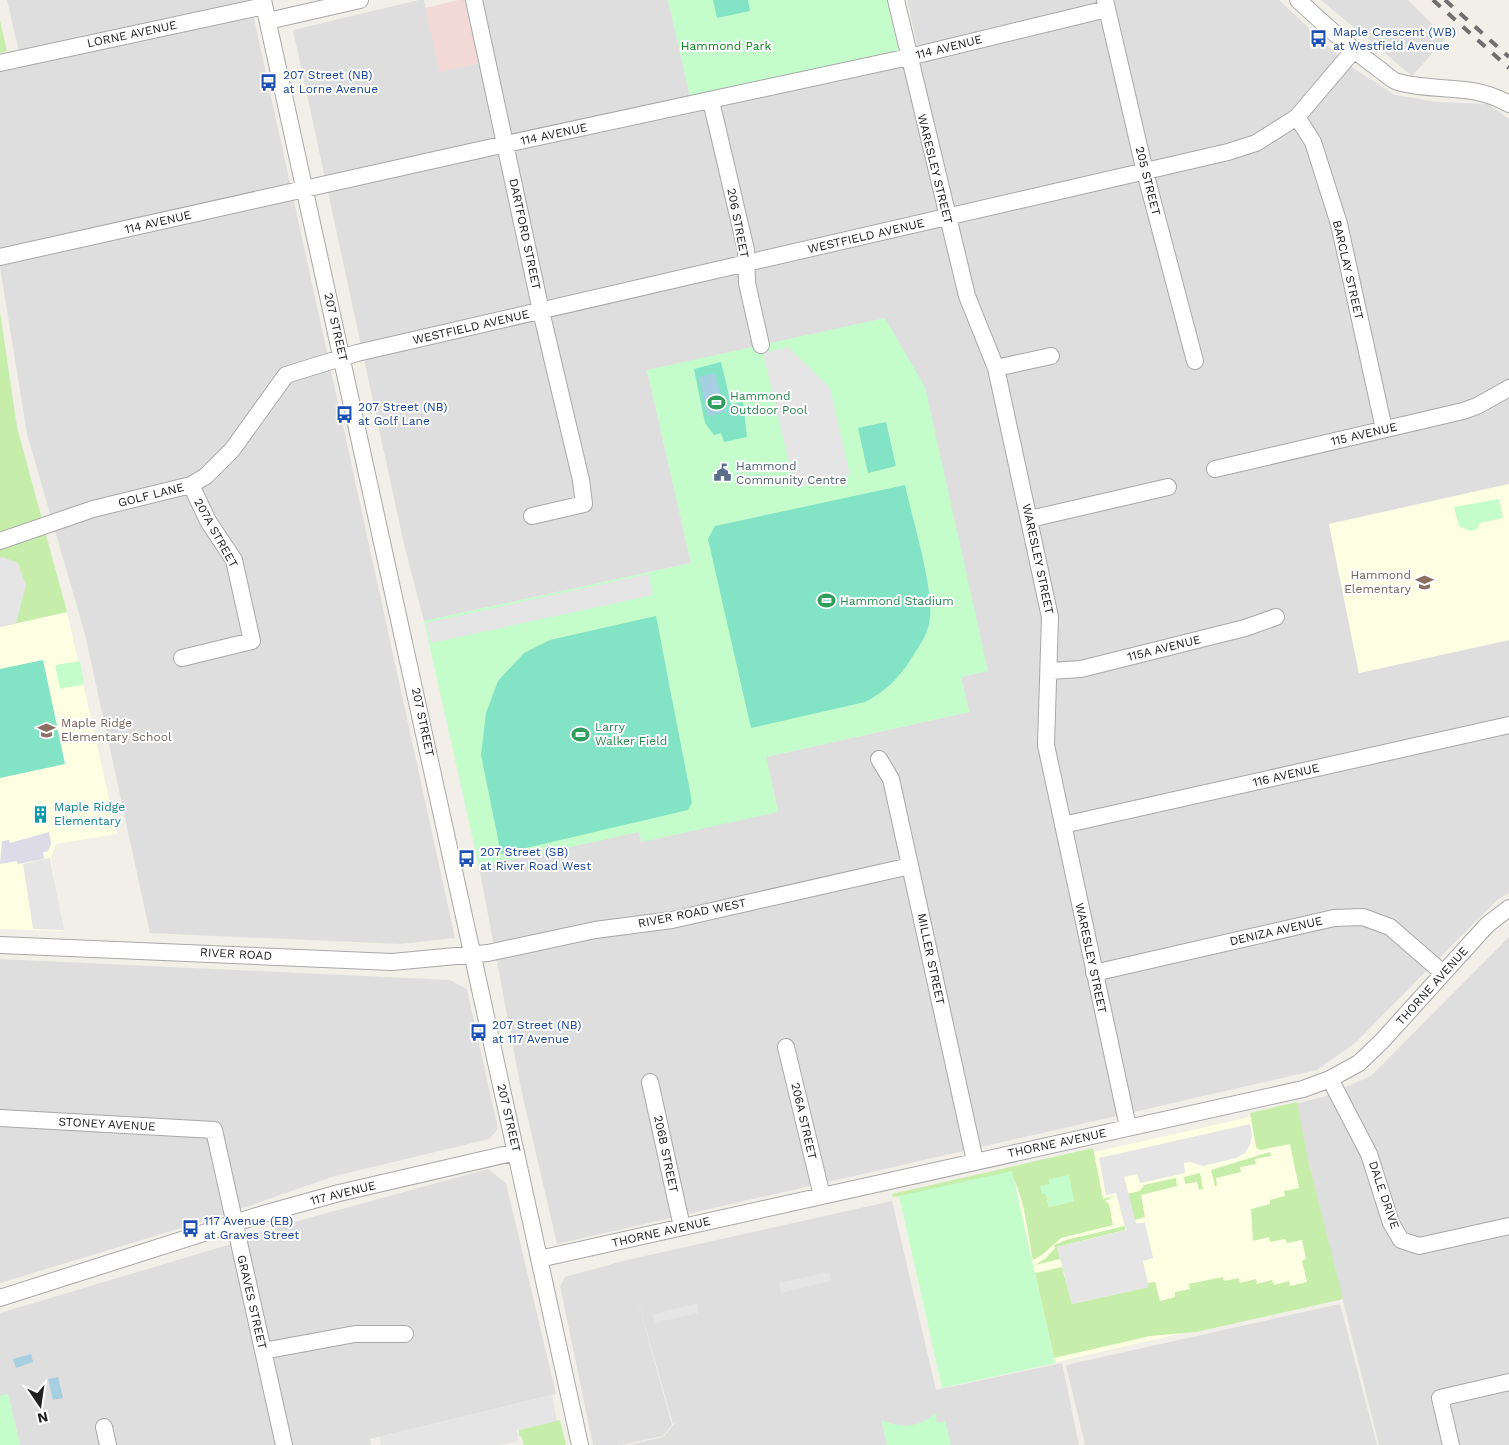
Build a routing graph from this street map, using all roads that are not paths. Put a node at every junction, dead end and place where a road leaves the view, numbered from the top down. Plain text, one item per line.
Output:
1 (360, 0) edge
2 (474, 0) edge
3 (896, 0) edge
4 (1298, 0) edge
5 (1106, 4) edge
6 (265, 9) edge
7 (1353, 51) junction
8 (908, 58) junction
9 (0, 63) edge
10 (711, 101) junction
11 (1509, 104) edge
12 (1296, 117) junction
13 (506, 144) junction
14 (1145, 172) junction
15 (306, 189) junction
16 (948, 217) junction
17 (0, 257) edge
18 (746, 265) junction
19 (541, 311) junction
20 (761, 345) dead end
21 (1051, 356) dead end
22 (343, 357) junction
23 (1195, 362) dead end
24 (996, 368) junction
25 (1509, 388) edge
26 (1384, 429) junction
27 (1215, 469) dead end
28 (191, 485) junction
29 (1168, 487) dead end
30 (532, 516) dead end
31 (1030, 519) junction
32 (0, 540) edge
33 (1276, 617) dead end
34 (182, 658) dead end
35 (1050, 671) junction
36 (1509, 725) edge
37 (879, 759) dead end
38 (1063, 825) junction
39 (910, 866) junction
40 (1509, 908) edge
41 (0, 945) edge
42 (472, 954) junction
43 (1094, 973) junction
44 (1443, 973) junction
45 (786, 1047) dead end
46 (1330, 1078) junction
47 (650, 1082) dead end
48 (0, 1118) edge
49 (1128, 1128) junction
50 (214, 1130) joint
51 (516, 1152) junction
52 (975, 1161) junction
53 (822, 1196) junction
54 (234, 1225) junction
55 (1509, 1226) edge
56 (682, 1227) junction
57 (539, 1259) junction
58 (0, 1298) edge
59 (405, 1334) dead end
60 (263, 1351) junction
61 (1509, 1382) edge
62 (104, 1427) dead end
63 (108, 1445) edge
64 (284, 1445) edge
65 (580, 1445) edge
66 (1451, 1445) edge

1 - 6 street, LORNE AVENUE
2 - 13 street, DARTFORD STREET
3 - 8 street, WARESLEY STREET
4 - 7 street
5 - 8 street, 114 AVENUE
5 - 14 street, 205 STREET
6 - 9 street, LORNE AVENUE
6 - 15 street, 207 STREET
7 - 11 street
7 - 12 street, WESTFIELD AVENUE
8 - 10 street, 114 AVENUE
8 - 16 street, WARESLEY STREET
10 - 13 street, 114 AVENUE
10 - 18 street, 206 STREET
12 - 14 street, WESTFIELD AVENUE
12 - 26 street, BARCLAY STREET
13 - 15 street, 114 AVENUE
13 - 19 street, DARTFORD STREET
14 - 16 street, WESTFIELD AVENUE
14 - 23 street, 205 STREET
15 - 17 street, 114 AVENUE
15 - 22 street, 207 STREET
16 - 18 street, WESTFIELD AVENUE
16 - 24 street, WARESLEY STREET
18 - 19 street, WESTFIELD AVENUE
18 - 20 street, 206 STREET
19 - 22 street, WESTFIELD AVENUE
19 - 30 street, DARTFORD STREET
21 - 24 street
22 - 28 street, GOLF LANE
22 - 42 street, 207 STREET
24 - 31 street, WARESLEY STREET
25 - 26 street, 115 AVENUE
26 - 27 street, 115 AVENUE
28 - 32 street, GOLF LANE
28 - 34 street, 207A STREET
29 - 31 street
31 - 35 street, WARESLEY STREET
33 - 35 street, 115A AVENUE
35 - 38 street, WARESLEY STREET
36 - 38 street, 116 AVENUE
37 - 39 street, MILLER STREET
38 - 43 street, WARESLEY STREET
39 - 42 street, RIVER ROAD WEST
39 - 52 street, MILLER STREET
40 - 44 street, THORNE AVENUE
41 - 42 street, RIVER ROAD
42 - 51 street, 207 STREET
43 - 44 street, DENIZA AVENUE
43 - 49 street, WARESLEY STREET
44 - 46 street, THORNE AVENUE
45 - 53 street, 206A STREET
46 - 49 street, THORNE AVENUE
46 - 55 street, DALE DRIVE
47 - 56 street, 206B STREET
48 - 50 street, STONEY AVENUE
49 - 52 street, THORNE AVENUE
50 - 54 street, GRAVES STREET
51 - 54 street, 117 AVENUE
51 - 57 street, 207 STREET
52 - 53 street, THORNE AVENUE
53 - 56 street, THORNE AVENUE
54 - 58 street, 117 AVENUE
54 - 60 street, GRAVES STREET
56 - 57 street, THORNE AVENUE
57 - 65 street, 207 STREET
59 - 60 street
60 - 64 street, GRAVES STREET
61 - 66 street
62 - 63 street

